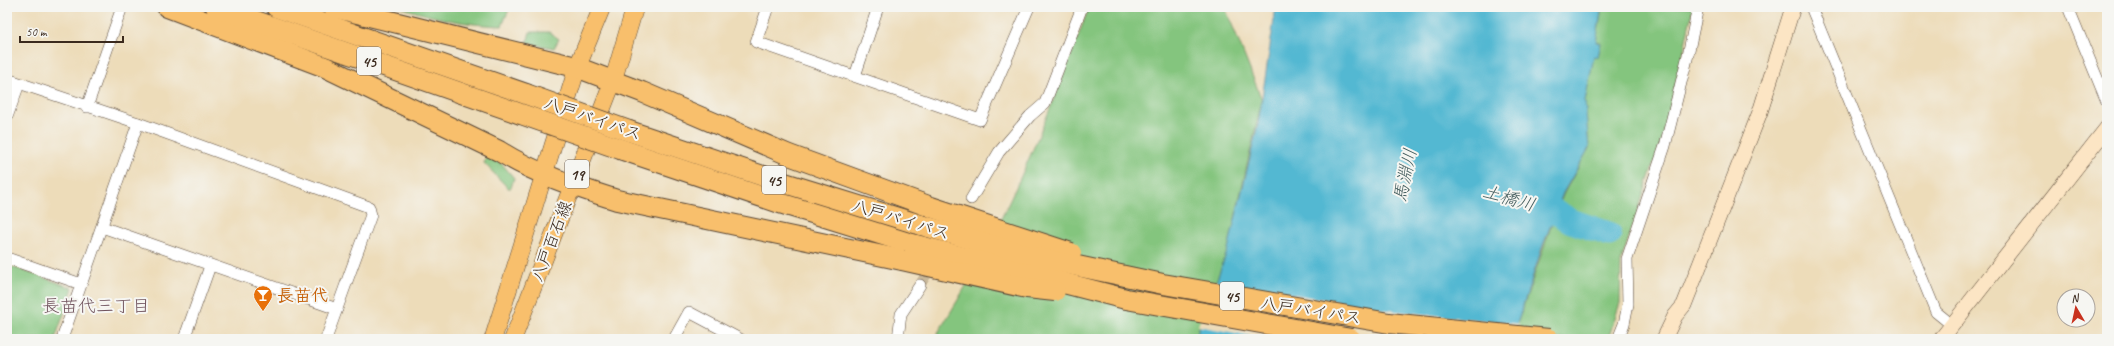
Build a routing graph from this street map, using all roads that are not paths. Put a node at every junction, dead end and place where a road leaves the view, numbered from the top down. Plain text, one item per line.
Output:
1 (122, 7) edge
2 (167, 7) edge
3 (216, 7) edge
4 (276, 7) edge
5 (333, 7) edge
6 (602, 7) edge
7 (635, 7) edge
8 (768, 7) edge
9 (878, 7) edge
10 (1029, 7) edge
11 (1082, 7) edge
12 (1698, 7) edge
13 (1792, 7) edge
14 (1811, 7) edge
15 (2068, 7) edge
16 (577, 68) junction
17 (855, 76) junction
18 (7, 79) edge
19 (613, 80) junction
20 (19, 84) junction
21 (2107, 102) edge
22 (87, 107) junction
23 (7, 117) edge
24 (138, 123) junction
25 (2107, 128) edge
26 (545, 175) junction
27 (573, 186) junction
28 (971, 199) dead end
29 (102, 227) junction
30 (907, 252) junction
31 (7, 258) edge
32 (210, 266) junction
33 (81, 284) junction
34 (1163, 284) junction
35 (920, 285) tunnel mouth
36 (337, 309) junction
37 (1952, 325) junction
38 (1942, 338) dead end
39 (62, 339) edge
40 (184, 339) edge
41 (326, 339) edge
42 (493, 339) edge
43 (513, 339) edge
44 (674, 339) edge
45 (740, 339) edge
46 (898, 339) edge
47 (1351, 339) edge
48 (1549, 339) edge
49 (1618, 339) edge
50 (1664, 339) edge

1 - 22 street
2 - 26 highway
3 - 30 highway, 八戸バイパス / 45, bridge
4 - 34 highway, 八戸バイパス / 45, bridge
5 - 16 highway
6 - 16 main road, 八戸百石線 / 19
7 - 19 main road, 八戸百石線 / 19
8 - 17 street
9 - 17 street
10 - 17 street
11 - 28 street
12 - 49 street
13 - 50 street
14 - 37 street
15 - 21 street
16 - 19 highway
16 - 26 main road, 八戸百石線 / 19
18 - 20 street
19 - 27 main road, 八戸百石線 / 19
19 - 34 highway, bridge
20 - 22 street
20 - 23 street
22 - 24 street
24 - 29 street
24 - 36 street
25 - 37 street
26 - 27 highway
26 - 42 main road, 八戸百石線 / 19
27 - 30 highway
27 - 43 main road, 八戸百石線 / 19
29 - 32 street
29 - 33 street
30 - 47 highway, 八戸バイパス / 45, bridge
31 - 33 street
32 - 36 street
32 - 40 street
33 - 39 street
34 - 48 highway, 八戸バイパス / 45, bridge
35 - 46 street
36 - 41 street
37 - 38 street
44 - 45 street

